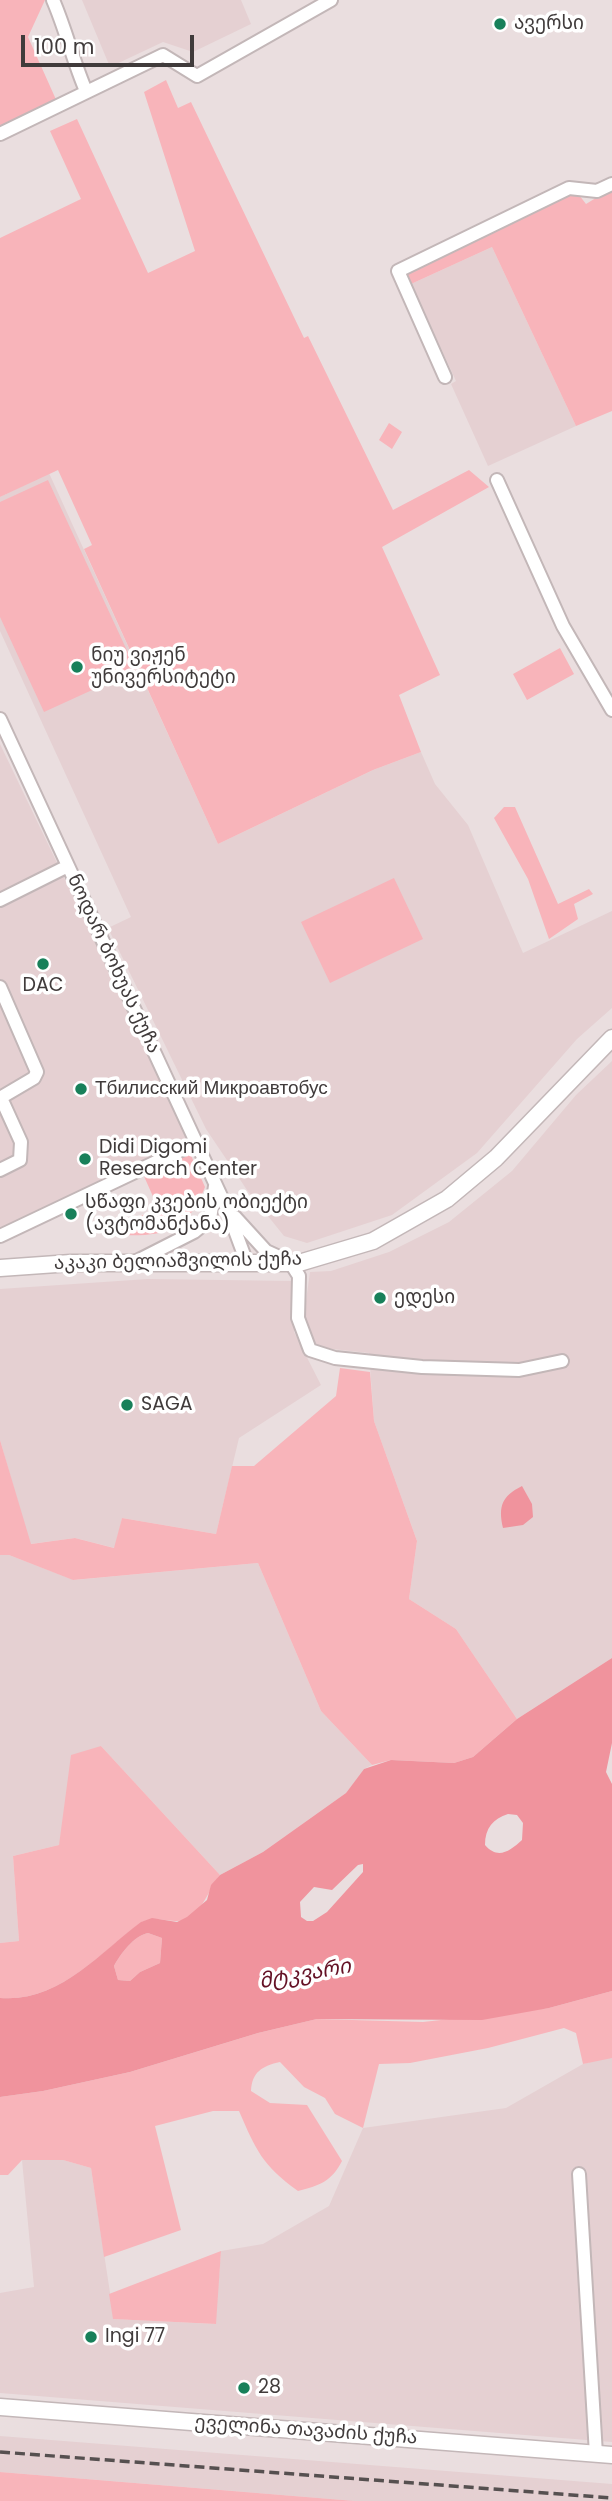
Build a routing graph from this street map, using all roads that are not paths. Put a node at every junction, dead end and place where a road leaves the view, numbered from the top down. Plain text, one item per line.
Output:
1 (53, 0) edge
2 (331, 0) edge
3 (86, 91) junction
4 (0, 134) edge
5 (612, 184) edge
6 (445, 377) dead end
7 (497, 480) dead end
8 (612, 710) edge
9 (0, 719) edge
10 (68, 866) junction
11 (0, 900) edge
12 (0, 986) edge
13 (612, 1038) edge
14 (0, 1098) edge
15 (196, 1143) junction
16 (0, 1170) edge
17 (215, 1186) junction
18 (227, 1209) junction
19 (0, 1236) edge
20 (290, 1262) junction
21 (132, 1263) junction
22 (247, 1263) junction
23 (0, 1268) edge
24 (562, 1361) dead end
25 (579, 2174) dead end
26 (0, 2407) edge
27 (604, 2455) edge

1 - 3 street
2 - 3 street
3 - 4 street
5 - 6 street
7 - 8 street
9 - 10 street, ნოდარ ბოხუას ქუჩა
10 - 11 street
10 - 15 street, ნოდარ ბოხუას ქუჩა
12 - 14 street
13 - 20 main road, აკაკი ბელიაშვილის ქუჩა
14 - 16 street
15 - 17 street, ნოდარ ბოხუას ქუჩა
15 - 19 street
17 - 18 street, ნოდარ ბოხუას ქუჩა
17 - 21 street
18 - 20 street
18 - 22 street
20 - 22 main road, აკაკი ბელიაშვილის ქუჩა
20 - 24 street
21 - 22 main road, აკაკი ბელიაშვილის ქუჩა
21 - 23 main road, აკაკი ბელიაშვილის ქუჩა
25 - 27 street
26 - 27 main road, ეველინა თავაძის ქუჩა

